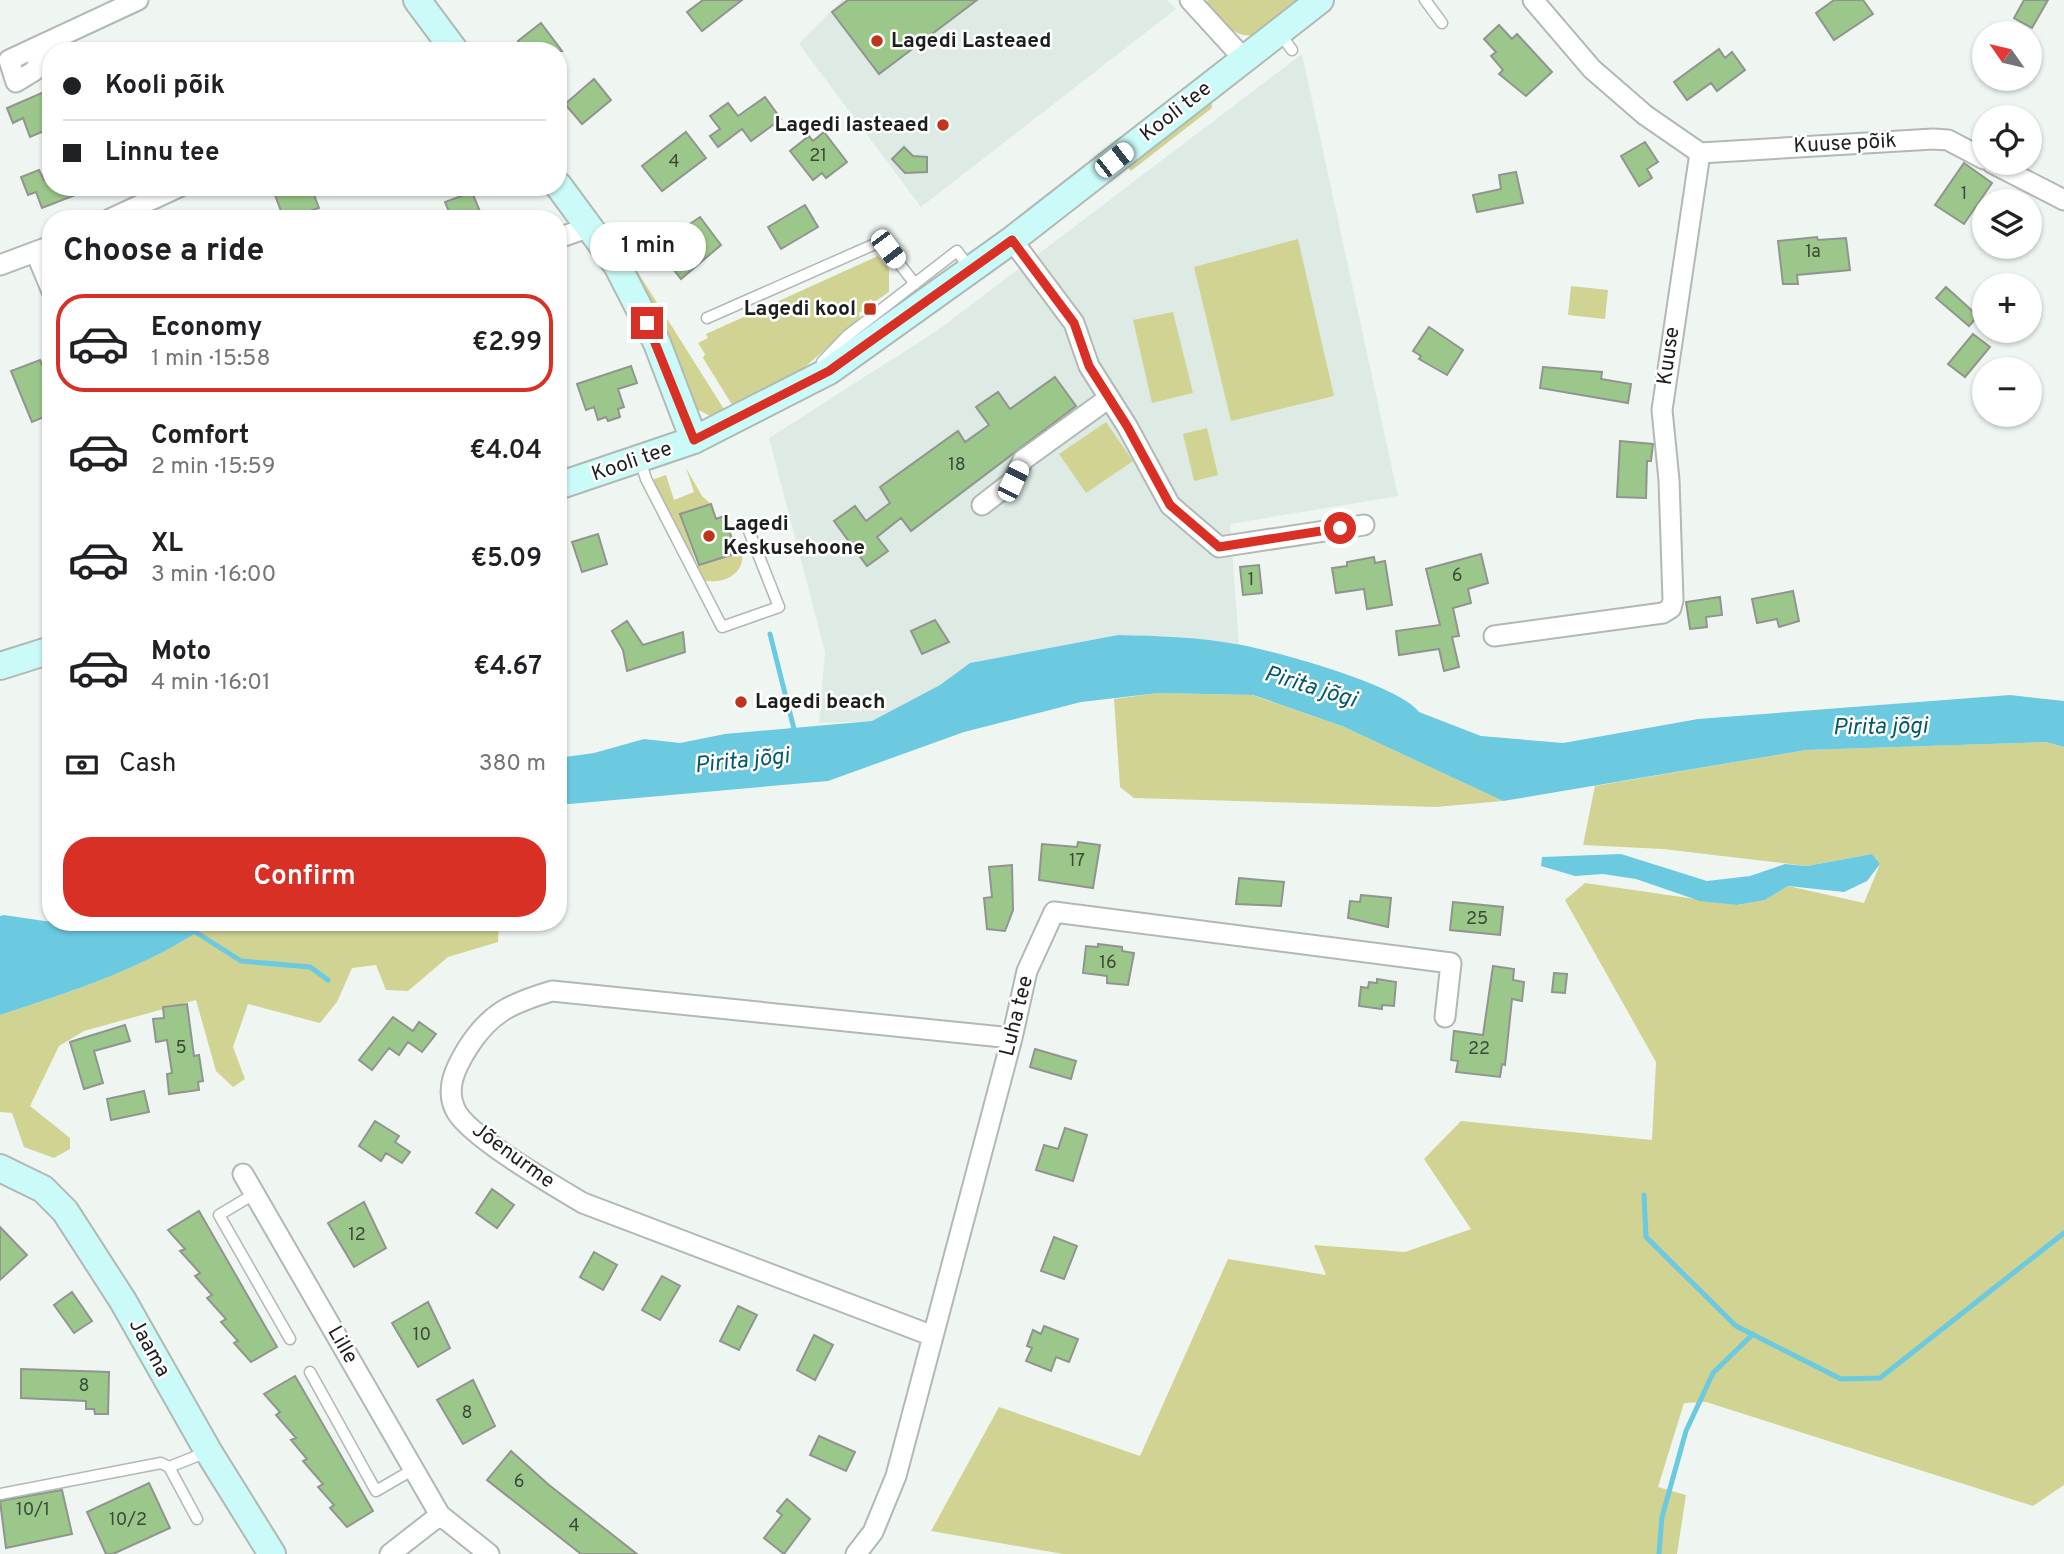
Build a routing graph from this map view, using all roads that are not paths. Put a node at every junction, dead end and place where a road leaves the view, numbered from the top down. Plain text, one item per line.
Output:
1 (138, 0) edge
2 (417, 0) edge
3 (1190, 0) edge
4 (1320, 0) edge
5 (1425, 0) edge
6 (1533, 0) edge
7 (1442, 23) dead end
8 (53, 40) dead end
9 (448, 42) edge
10 (1244, 59) junction
11 (1700, 152) junction
12 (1972, 153) edge
13 (2015, 175) edge
14 (160, 196) edge
15 (566, 196) edge
16 (2064, 200) edge
17 (129, 210) edge
18 (590, 227) junction
19 (567, 235) edge
20 (1012, 240) junction
21 (42, 250) edge
22 (0, 265) edge
23 (971, 271) junction
24 (915, 284) junction
25 (707, 318) dead end
26 (795, 391) junction
27 (1109, 398) junction
28 (694, 440) junction
29 (640, 459) junction
30 (567, 483) edge
31 (982, 505) dead end
32 (1364, 525) dead end
33 (749, 531) dead end
34 (1494, 636) dead end
35 (42, 652) edge
36 (10, 659) edge
37 (1445, 1017) dead end
38 (1013, 1038) junction
39 (0, 1168) edge
40 (243, 1174) dead end
41 (254, 1194) junction
42 (933, 1336) junction
43 (290, 1339) dead end
44 (310, 1372) dead end
45 (208, 1451) junction
46 (169, 1467) junction
47 (414, 1469) junction
48 (0, 1494) edge
49 (440, 1515) junction
50 (197, 1519) dead end
51 (272, 1554) edge
52 (390, 1554) edge
53 (489, 1554) edge
54 (856, 1554) edge

1 - 8 street
2 - 9 street
3 - 10 street
4 - 10 street, Kooli tee
5 - 7 lane
6 - 11 street
10 - 20 street, Kooli tee
11 - 12 street, Kuuse põik
11 - 34 street, Kuuse
13 - 16 street
14 - 17 street
15 - 18 street
18 - 19 street
18 - 28 street
20 - 23 street, Kooli tee
20 - 27 street
21 - 22 street
23 - 24 lane
23 - 26 street, Kooli tee
24 - 25 lane
24 - 26 lane
26 - 28 street, Kooli tee
27 - 31 street
27 - 32 street
28 - 29 street, Kooli tee
29 - 30 street, Kooli tee
29 - 33 lane
35 - 36 street
37 - 38 street, Luha tee
38 - 42 street, Luha tee
38 - 42 street, Jõenurme
39 - 45 street, Jaama
40 - 41 street, Lille
41 - 43 lane
41 - 47 street, Lille
42 - 54 street, Luha tee
44 - 47 lane
45 - 46 lane
45 - 51 street, Jaama
46 - 48 lane
46 - 50 lane
47 - 49 street, Lille
49 - 52 street
49 - 53 street, Lille

